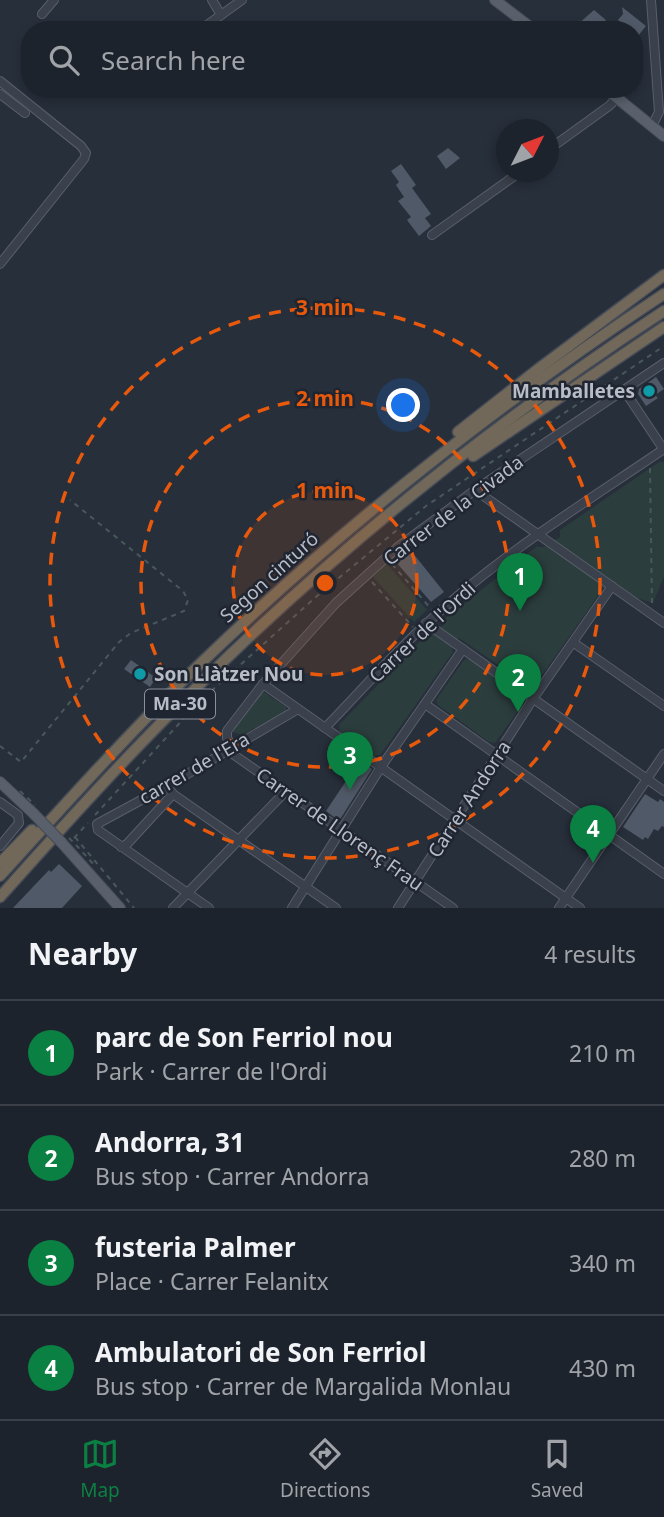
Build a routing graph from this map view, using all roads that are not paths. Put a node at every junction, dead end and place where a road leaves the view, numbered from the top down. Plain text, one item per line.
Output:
1 (54, 0) edge
2 (212, 0) edge
3 (242, 0) edge
4 (495, 0) edge
5 (651, 0) edge
6 (42, 14) dead end
7 (221, 15) junction
8 (213, 21) edge
9 (522, 21) edge
10 (1, 82) edge
11 (0, 94) edge
12 (21, 98) edge
13 (21, 98) edge
14 (617, 98) joint
15 (25, 113) dead end
16 (652, 126) junction
17 (664, 136) edge
18 (559, 142) edge
19 (506, 182) edge
20 (432, 235) dead end
21 (0, 264) edge
22 (664, 275) edge
23 (664, 294) edge
24 (664, 311) edge
25 (664, 327) edge
26 (664, 363) edge
27 (624, 390) junction
28 (664, 450) edge
29 (417, 490) junction
30 (475, 490) junction
31 (388, 496) junction
32 (538, 535) junction
33 (612, 586) junction
34 (426, 623) junction
35 (664, 623) edge
36 (574, 643) junction
37 (463, 649) junction
38 (264, 684) junction
39 (533, 699) junction
40 (425, 704) junction
41 (664, 706) edge
42 (298, 709) junction
43 (153, 711) junction
44 (325, 728) junction
45 (229, 748) junction
46 (664, 754) edge
47 (496, 755) junction
48 (381, 767) junction
49 (647, 779) junction
50 (0, 782) edge
51 (167, 786) junction
52 (286, 791) junction
53 (664, 791) edge
54 (173, 794) junction
55 (0, 803) edge
56 (455, 820) junction
57 (342, 830) junction
58 (609, 835) junction
59 (239, 840) junction
60 (0, 846) edge
61 (121, 847) junction
62 (37, 856) junction
63 (0, 863) edge
64 (664, 874) edge
65 (0, 876) edge
66 (415, 881) junction
67 (305, 887) junction
68 (188, 894) junction
69 (0, 897) edge
70 (566, 898) junction
71 (0, 907) edge
72 (120, 908) edge
73 (173, 908) edge
74 (209, 908) edge
75 (292, 908) edge
76 (336, 908) edge
77 (398, 908) edge
78 (453, 908) edge
79 (559, 908) edge
80 (580, 908) edge

1 - 6 street
2 - 7 street
3 - 7 street
4 - 9 main road
5 - 16 street
7 - 8 street
10 - 13 street
11 - 15 street
12 - 21 street
14 - 16 main road
14 - 18 street
16 - 17 main road
19 - 20 street
22 - 31 highway
23 - 31 highway, Segon cinturó / Ma-30
24 - 29 highway, Ma-30
25 - 29 highway
26 - 27 street, Carrer de la Civada
27 - 28 street
27 - 30 street, Carrer de la Civada
28 - 32 street, Carrer de l'Ordi
29 - 62 highway, Segon cinturó / Ma-30
30 - 32 street
30 - 38 street, Carrer de la Civada
31 - 43 highway, Segon cinturó / Ma-30
32 - 33 street
32 - 34 street, Carrer de l'Ordi
33 - 35 street
33 - 36 street, Carrer Andorra
34 - 37 street
34 - 44 street, Carrer de l'Ordi
36 - 39 street, Carrer Andorra
36 - 41 street
37 - 39 street
37 - 40 street
38 - 42 street
38 - 45 street, Carrer de la Civada
39 - 47 street, Carrer Andorra
39 - 49 street
40 - 47 street
40 - 48 street
42 - 44 street
42 - 45 street, carrer de l'Era
43 - 63 highway
43 - 65 highway, Segon cinturó / Ma-30
44 - 48 street
45 - 51 street, carrer de l'Era
45 - 52 street, Carrer de Llorenç Frau
46 - 49 street
47 - 56 street, Carrer Andorra
47 - 58 street
48 - 56 street
48 - 57 street
49 - 53 street
49 - 58 street
50 - 72 main road, bridge
51 - 54 street
51 - 61 street, carrer de l'Era
52 - 57 street, Carrer de Llorenç Frau
52 - 59 street
54 - 59 street
54 - 61 street
55 - 60 street
56 - 66 street, Carrer Andorra
56 - 70 street
57 - 66 street, Carrer de Llorenç Frau
57 - 67 street
58 - 64 street
58 - 70 street
59 - 67 street
59 - 68 street
61 - 68 street
62 - 69 highway, Segon cinturó / Ma-30
62 - 71 highway
66 - 77 street, Carrer Andorra
66 - 78 street, Carrer de Llorenç Frau
67 - 75 street
67 - 76 street
68 - 73 street
68 - 74 street
70 - 79 street
70 - 80 street

